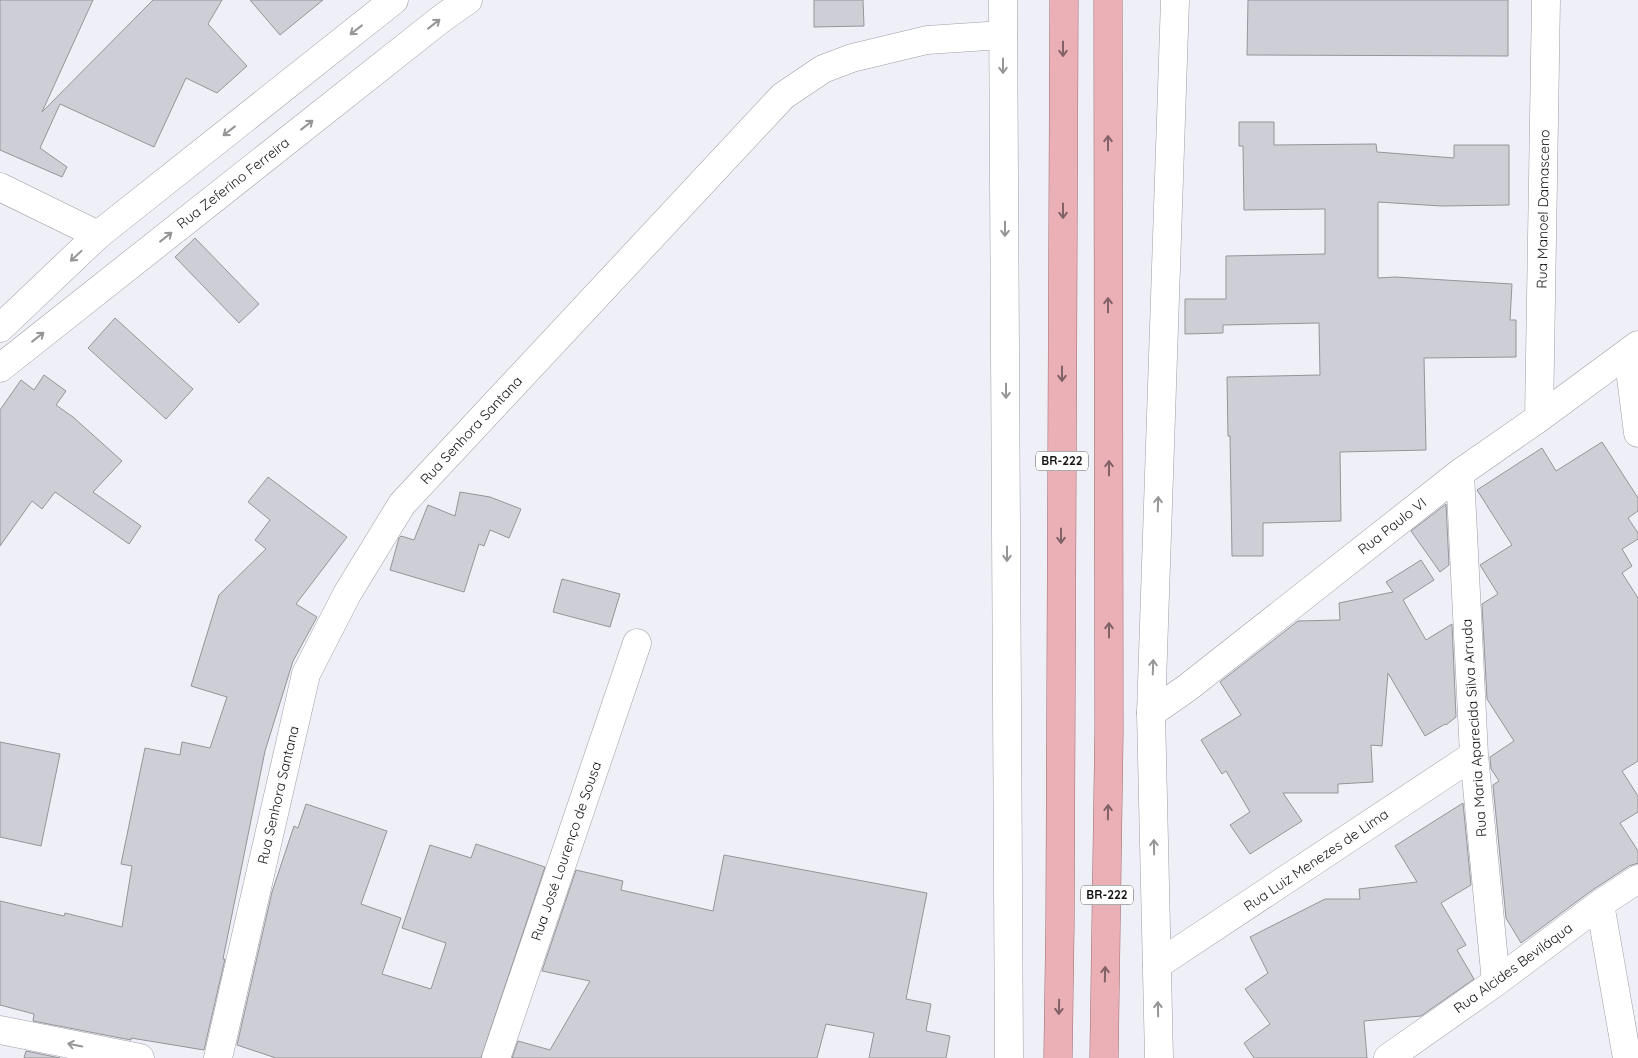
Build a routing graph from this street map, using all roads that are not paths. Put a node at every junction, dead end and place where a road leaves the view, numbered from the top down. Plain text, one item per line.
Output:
1 (394, 0) edge
2 (468, 0) edge
3 (1003, 0) edge
4 (1064, 0) edge
5 (1108, 0) edge
6 (1175, 0) edge
7 (1546, 0) edge
8 (1003, 35) junction
9 (0, 187) edge
10 (98, 235) junction
11 (0, 328) edge
12 (1633, 349) edge
13 (0, 368) edge
14 (1539, 418) junction
15 (1638, 434) edge
16 (1460, 472) junction
17 (636, 643) dead end
18 (1151, 713) junction
19 (1474, 755) junction
20 (1638, 880) edge
21 (1600, 904) junction
22 (1158, 965) junction
23 (1496, 982) junction
24 (0, 1030) edge
25 (140, 1058) edge
26 (218, 1058) edge
27 (496, 1058) edge
28 (1009, 1058) edge
29 (1058, 1058) edge
30 (1104, 1058) edge
31 (1159, 1058) edge
32 (1388, 1058) edge
33 (1627, 1058) edge

1 -> 10 street
13 -> 2 street, Rua Zeferino Ferreira
3 - 8 street
4 -> 29 highway, BR-222
30 -> 5 highway, BR-222
18 -> 6 street
7 - 14 street, Rua Manoel Damasceno
8 - 26 street, Rua Senhora Santana
8 -> 28 street
9 - 10 street
10 -> 11 street
12 - 14 street, Rua Paulo VI
12 - 15 street
14 - 16 street, Rua Paulo VI
16 - 18 street, Rua Paulo VI
16 - 19 street, Rua Maria Aparecida Silva Arruda
17 - 27 street, Rua José Lourenço de Sousa
22 -> 18 street
19 - 22 street, Rua Luiz Menezes de Lima
19 - 23 street, Rua Maria Aparecida Silva Arruda
20 - 21 street, Rua Alcides Beviláqua
21 - 23 street, Rua Alcides Beviláqua
21 - 33 street
31 -> 22 street
23 - 32 street, Rua Alcides Beviláqua
25 -> 24 street

